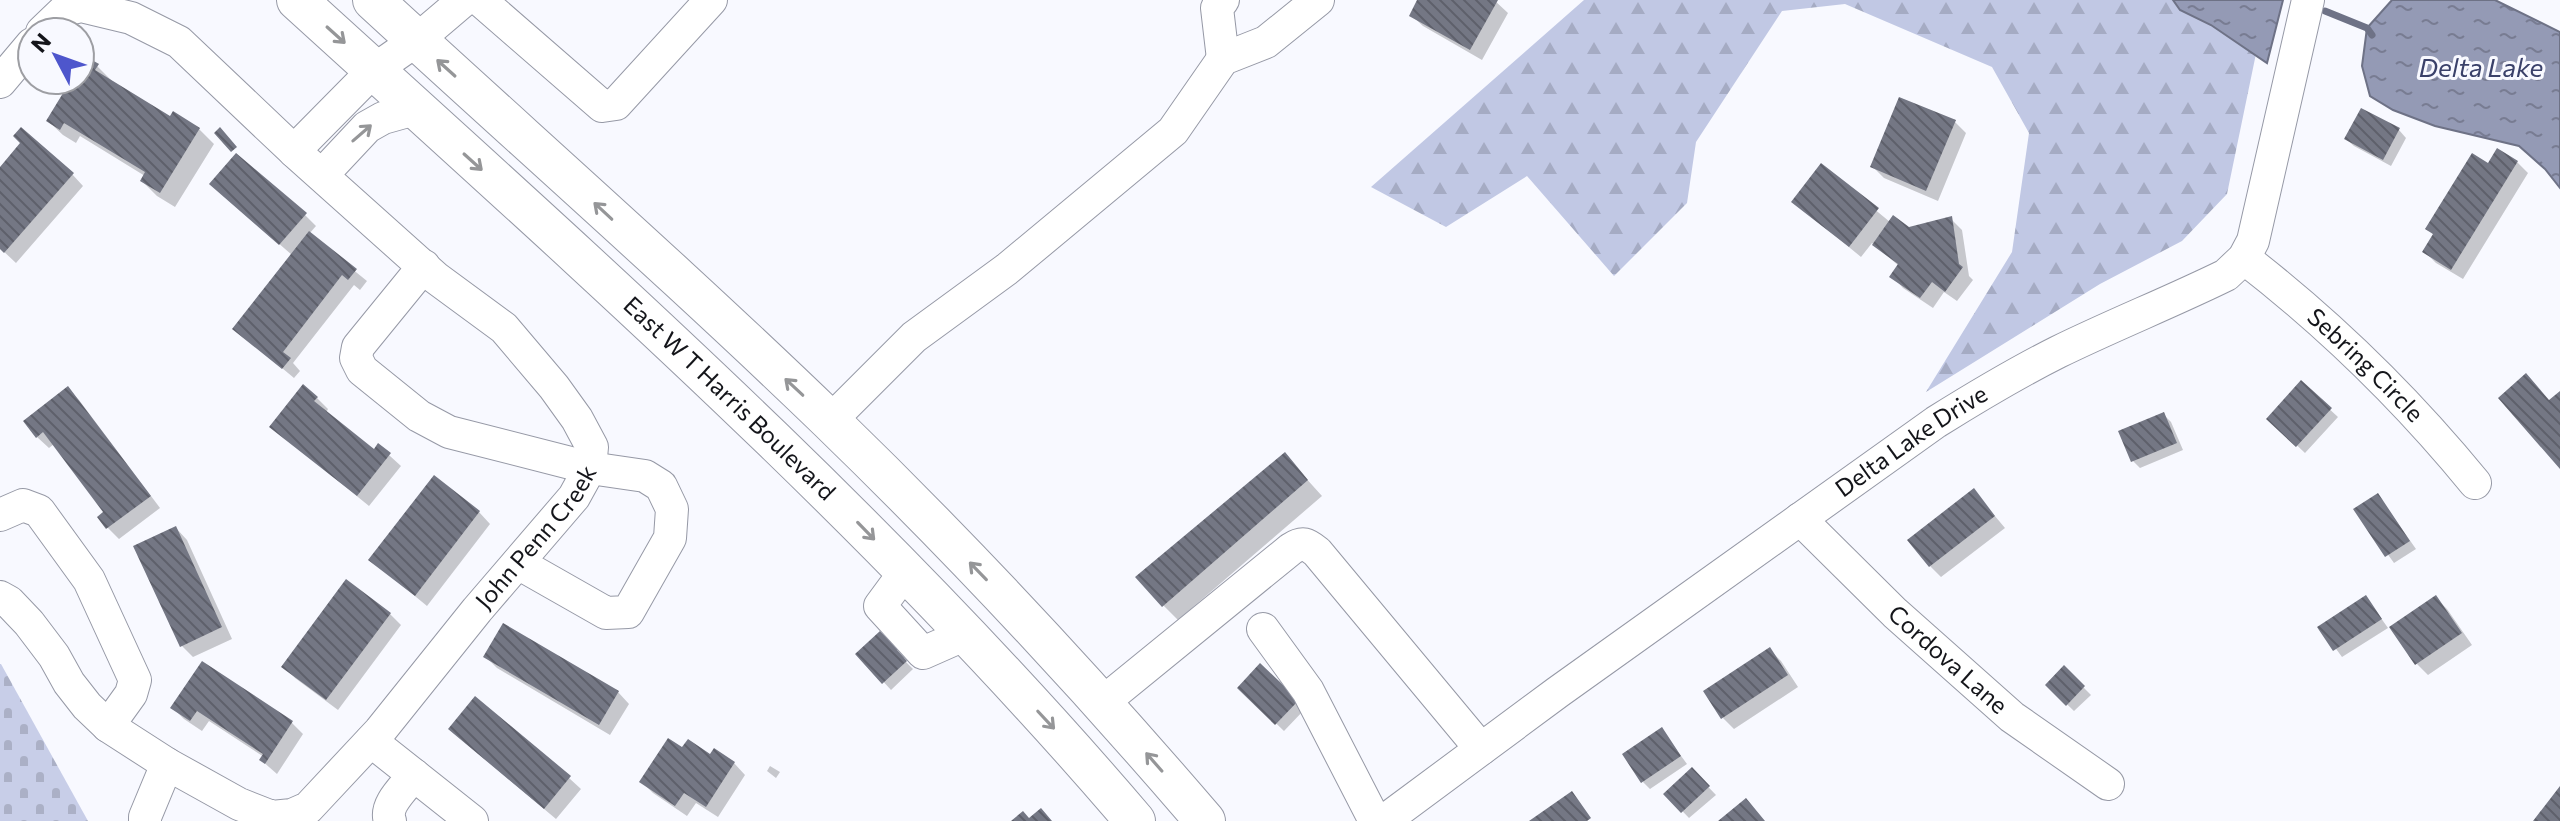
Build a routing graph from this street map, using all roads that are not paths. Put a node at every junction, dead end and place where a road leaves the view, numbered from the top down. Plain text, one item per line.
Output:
1 (297, 0) edge
2 (373, 0) edge
3 (464, 0) edge
4 (480, 0) edge
5 (711, 0) edge
6 (1223, 0) edge
7 (1318, 0) edge
8 (2308, 0) edge
9 (59, 16) edge
10 (417, 40) junction
11 (1223, 59) junction
12 (16, 63) edge
13 (374, 70) junction
14 (0, 82) edge
15 (415, 109) junction
16 (294, 151) junction
17 (322, 175) junction
18 (2244, 258) junction
19 (424, 266) junction
20 (830, 421) junction
21 (590, 468) junction
22 (2475, 483) dead end
23 (0, 515) edge
24 (1800, 519) junction
25 (518, 563) junction
26 (0, 597) edge
27 (1263, 629) dead end
28 (1102, 703) junction
29 (108, 726) junction
30 (371, 741) junction
31 (1481, 749) junction
32 (167, 764) junction
33 (414, 775) junction
34 (2108, 784) dead end
35 (273, 819) edge
36 (145, 821) edge
37 (390, 821) edge
38 (472, 821) edge
39 (1135, 821) edge
40 (1205, 821) edge
41 (1375, 821) edge
42 (1384, 821) edge

1 -> 13 main road, East W T Harris Boulevard
2 - 10 main road
3 - 10 street
4 - 5 street
6 - 11 street
7 - 11 street
8 - 18 street
9 - 16 street, John Penn Creek
10 - 13 street
20 -> 10 main road
11 - 20 street
12 - 14 street
13 - 15 main road, East W T Harris Boulevard
13 - 16 street
17 -> 15 street
15 -> 39 main road, East W T Harris Boulevard
16 - 17 street, John Penn Creek
17 - 19 street, John Penn Creek
18 - 22 street, Sebring Circle
18 - 24 street, Delta Lake Drive
19 - 21 street, John Penn Creek
19 - 21 street
28 -> 20 main road
21 - 25 street, John Penn Creek
21 - 25 street
23 - 29 street
24 - 31 street, Delta Lake Drive
24 - 34 street, Cordova Lane
25 - 30 street, John Penn Creek
26 - 29 street, John Penn Creek
27 - 41 street
28 - 31 street
40 -> 28 main road
29 - 32 street, John Penn Creek
30 - 33 street
30 - 35 street, John Penn Creek
31 - 42 street, Delta Lake Drive
32 - 35 street, John Penn Creek
32 - 36 street
33 - 37 street
33 - 38 street

